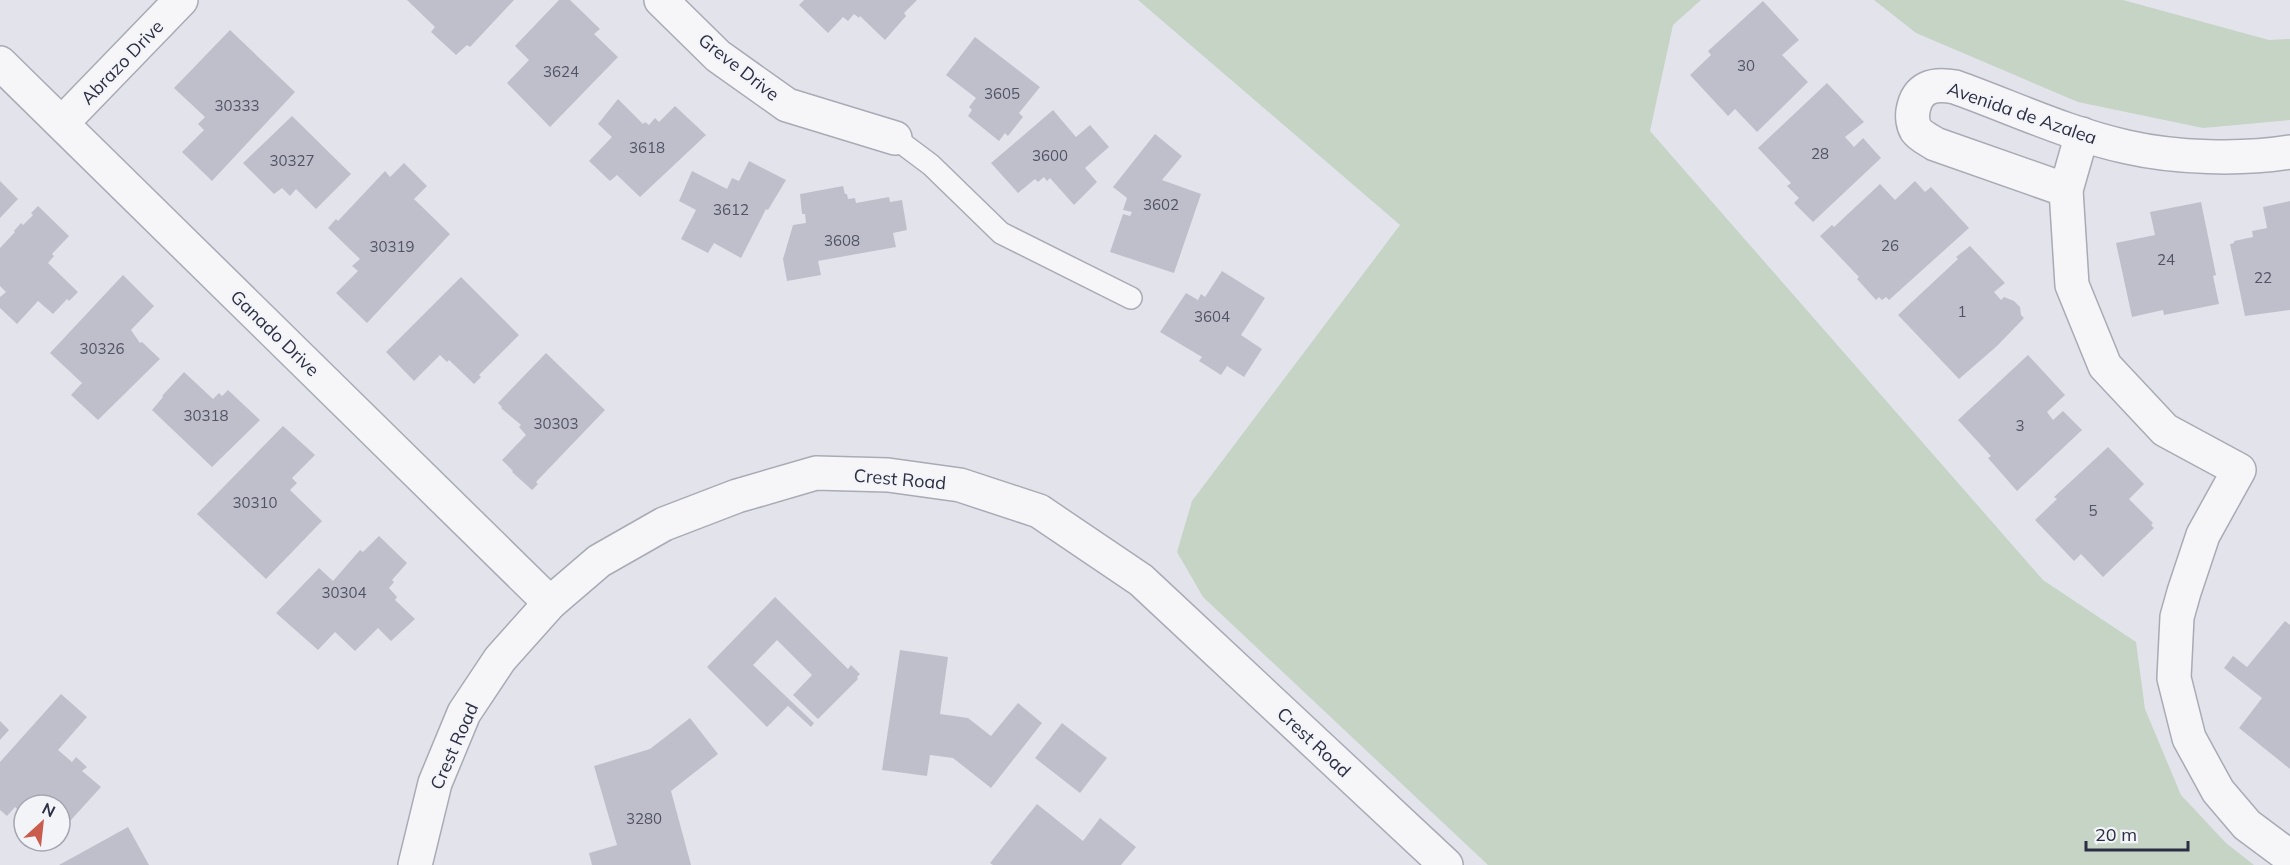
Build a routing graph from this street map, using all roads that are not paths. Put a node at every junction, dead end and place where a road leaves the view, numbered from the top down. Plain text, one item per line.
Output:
1 (182, 0) edge
2 (661, 0) edge
3 (0, 63) edge
4 (62, 123) junction
5 (2082, 134) junction
6 (895, 138) joint
7 (2290, 152) edge
8 (2066, 190) junction
9 (1131, 298) dead end
10 (550, 603) junction
11 (2290, 857) edge
12 (415, 865) edge
13 (1446, 865) edge

1 - 4 street, Abrazo Drive
2 - 6 street, Greve Drive
3 - 4 street, Ganado Drive
4 - 10 street, Ganado Drive
5 - 7 street, Avenida de Azalea
5 - 8 street
5 - 8 street, Avenida de Azalea
6 - 9 lane
8 - 11 street
10 - 12 street, Crest Road
10 - 13 street, Crest Road

